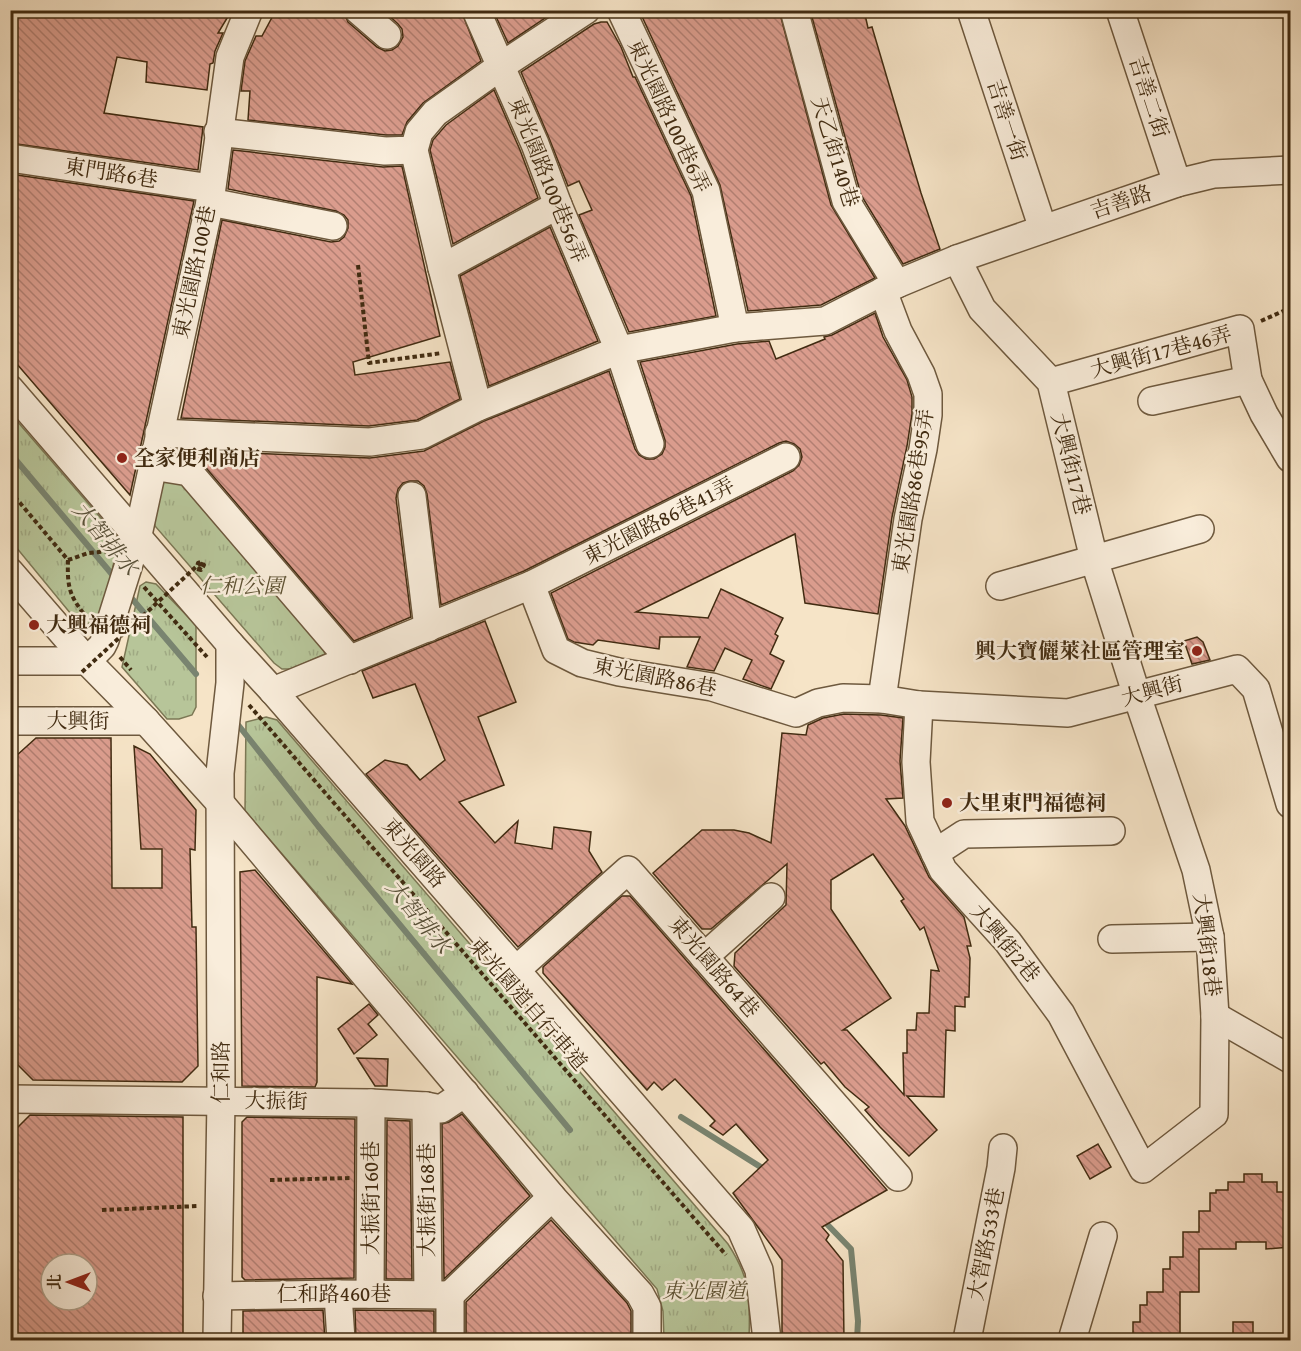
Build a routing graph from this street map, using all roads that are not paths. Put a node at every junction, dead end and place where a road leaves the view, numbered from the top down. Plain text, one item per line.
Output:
1 (249, 10) edge
2 (358, 10) edge
3 (476, 10) edge
4 (586, 10) edge
5 (621, 10) edge
6 (794, 10) edge
7 (971, 10) edge
8 (1120, 10) edge
9 (387, 35) dead end
10 (501, 66) junction
11 (218, 132) junction
12 (414, 150) junction
13 (10, 158) edge
14 (1290, 171) edge
15 (1177, 183) junction
16 (210, 195) junction
17 (558, 205) junction
18 (333, 226) dead end
19 (1043, 229) junction
20 (957, 259) junction
21 (442, 268) junction
22 (890, 288) junction
23 (735, 328) junction
24 (619, 350) junction
25 (1248, 380) junction
26 (1051, 382) junction
27 (10, 389) edge
28 (1152, 401) dead end
29 (478, 407) junction
30 (159, 434) junction
31 (650, 444) dead end
32 (786, 457) dead end
33 (1290, 458) edge
34 (152, 466) junction
35 (412, 496) dead end
36 (1200, 529) dead end
37 (138, 535) junction
38 (1094, 559) junction
39 (10, 572) edge
40 (531, 585) junction
41 (1000, 586) dead end
42 (428, 628) junction
43 (230, 644) junction
44 (350, 660) junction
45 (10, 661) edge
46 (85, 666) junction
47 (273, 691) junction
48 (1137, 696) junction
49 (882, 699) junction
50 (919, 705) junction
51 (10, 721) edge
52 (146, 721) junction
53 (221, 804) junction
54 (1290, 804) edge
55 (1111, 831) dead end
56 (935, 852) junction
57 (771, 897) dead end
58 (1210, 937) junction
59 (1112, 939) dead end
60 (705, 957) junction
61 (516, 970) junction
62 (1215, 1016) junction
63 (1290, 1059) edge
64 (465, 1093) junction
65 (10, 1099) edge
66 (221, 1100) junction
67 (371, 1103) junction
68 (426, 1106) junction
69 (1003, 1148) dead end
70 (1143, 1169) joint
71 (898, 1177) dead end
72 (552, 1197) junction
73 (1103, 1236) dead end
74 (338, 1294) junction
75 (370, 1294) junction
76 (439, 1295) junction
77 (217, 1296) junction
78 (217, 1341) edge
79 (341, 1341) edge
80 (450, 1341) edge
81 (647, 1341) edge
82 (767, 1341) edge
83 (967, 1341) edge
84 (1072, 1341) edge

1 - 11 street, 東光園路100巷
2 - 9 street
3 - 10 street, 東光園路100巷56弄
4 - 10 street
5 - 23 street, 東光園路100巷6弄
6 - 22 street, 天乙街140巷
7 - 19 street, 吉善一街
8 - 15 street, 吉善二街
10 - 12 street
10 - 17 street, 東光園路100巷56弄
11 - 12 street
11 - 16 street, 東光園路100巷
12 - 21 street
13 - 16 street, 東門路6巷
14 - 15 street, 吉善路
15 - 19 street, 吉善路
16 - 18 street, 東門路6巷
16 - 30 street, 東光園路100巷
17 - 21 street
17 - 24 street, 東光園路100巷56弄
19 - 20 street, 吉善路
20 - 22 street
20 - 26 street, 大興街17巷
21 - 29 street
22 - 23 street
22 - 49 street, 東光園路86巷95弄
23 - 24 street
24 - 29 street
24 - 31 street, 東光園路100巷56弄
25 - 26 street, 大興街17巷46弄
25 - 28 street
25 - 33 street, 大興街17巷46弄
26 - 38 street, 大興街17巷
27 - 37 street, 東光園路
29 - 30 street
30 - 34 street, 東光園路100巷
32 - 40 street, 東光園路86巷41弄
34 - 37 street, 東光園路100巷
34 - 44 street
35 - 42 street
36 - 38 street
37 - 43 street, 東光園路
37 - 46 street
38 - 41 street
38 - 48 street, 大興街17巷
39 - 46 street
40 - 42 street
40 - 49 street, 東光園路86巷
42 - 44 street
43 - 47 street, 東光園路
43 - 53 street, 仁和路
44 - 47 street
45 - 46 street
46 - 52 street
47 - 61 street, 東光園路
48 - 50 street, 大興街
48 - 54 street, 大興街
48 - 58 street, 大興街18巷
49 - 50 street, 東光園路86巷
50 - 56 street, 大興街2巷
51 - 52 street, 大興街
52 - 53 street
53 - 64 street
53 - 66 street, 仁和路
55 - 56 street
56 - 70 street, 大興街2巷
57 - 60 street
58 - 59 street
58 - 62 street, 大興街18巷
60 - 61 street, 東光園路64巷
60 - 71 street, 東光園路64巷
61 - 82 street, 東光園路
62 - 63 street
62 - 70 street, 大興街18巷
64 - 68 street, 大振街
64 - 72 street
65 - 66 street, 大振街
66 - 67 street, 大振街
66 - 77 street, 仁和路
67 - 68 street, 大振街
67 - 75 street, 大振街160巷
68 - 76 street, 大振街168巷
69 - 83 street, 大智路533巷
72 - 76 street
72 - 81 street
73 - 84 street
74 - 75 street, 仁和路460巷
74 - 77 street, 仁和路460巷
74 - 79 street
75 - 76 street, 仁和路460巷
76 - 80 street, 大振街168巷
77 - 78 street, 仁和路

